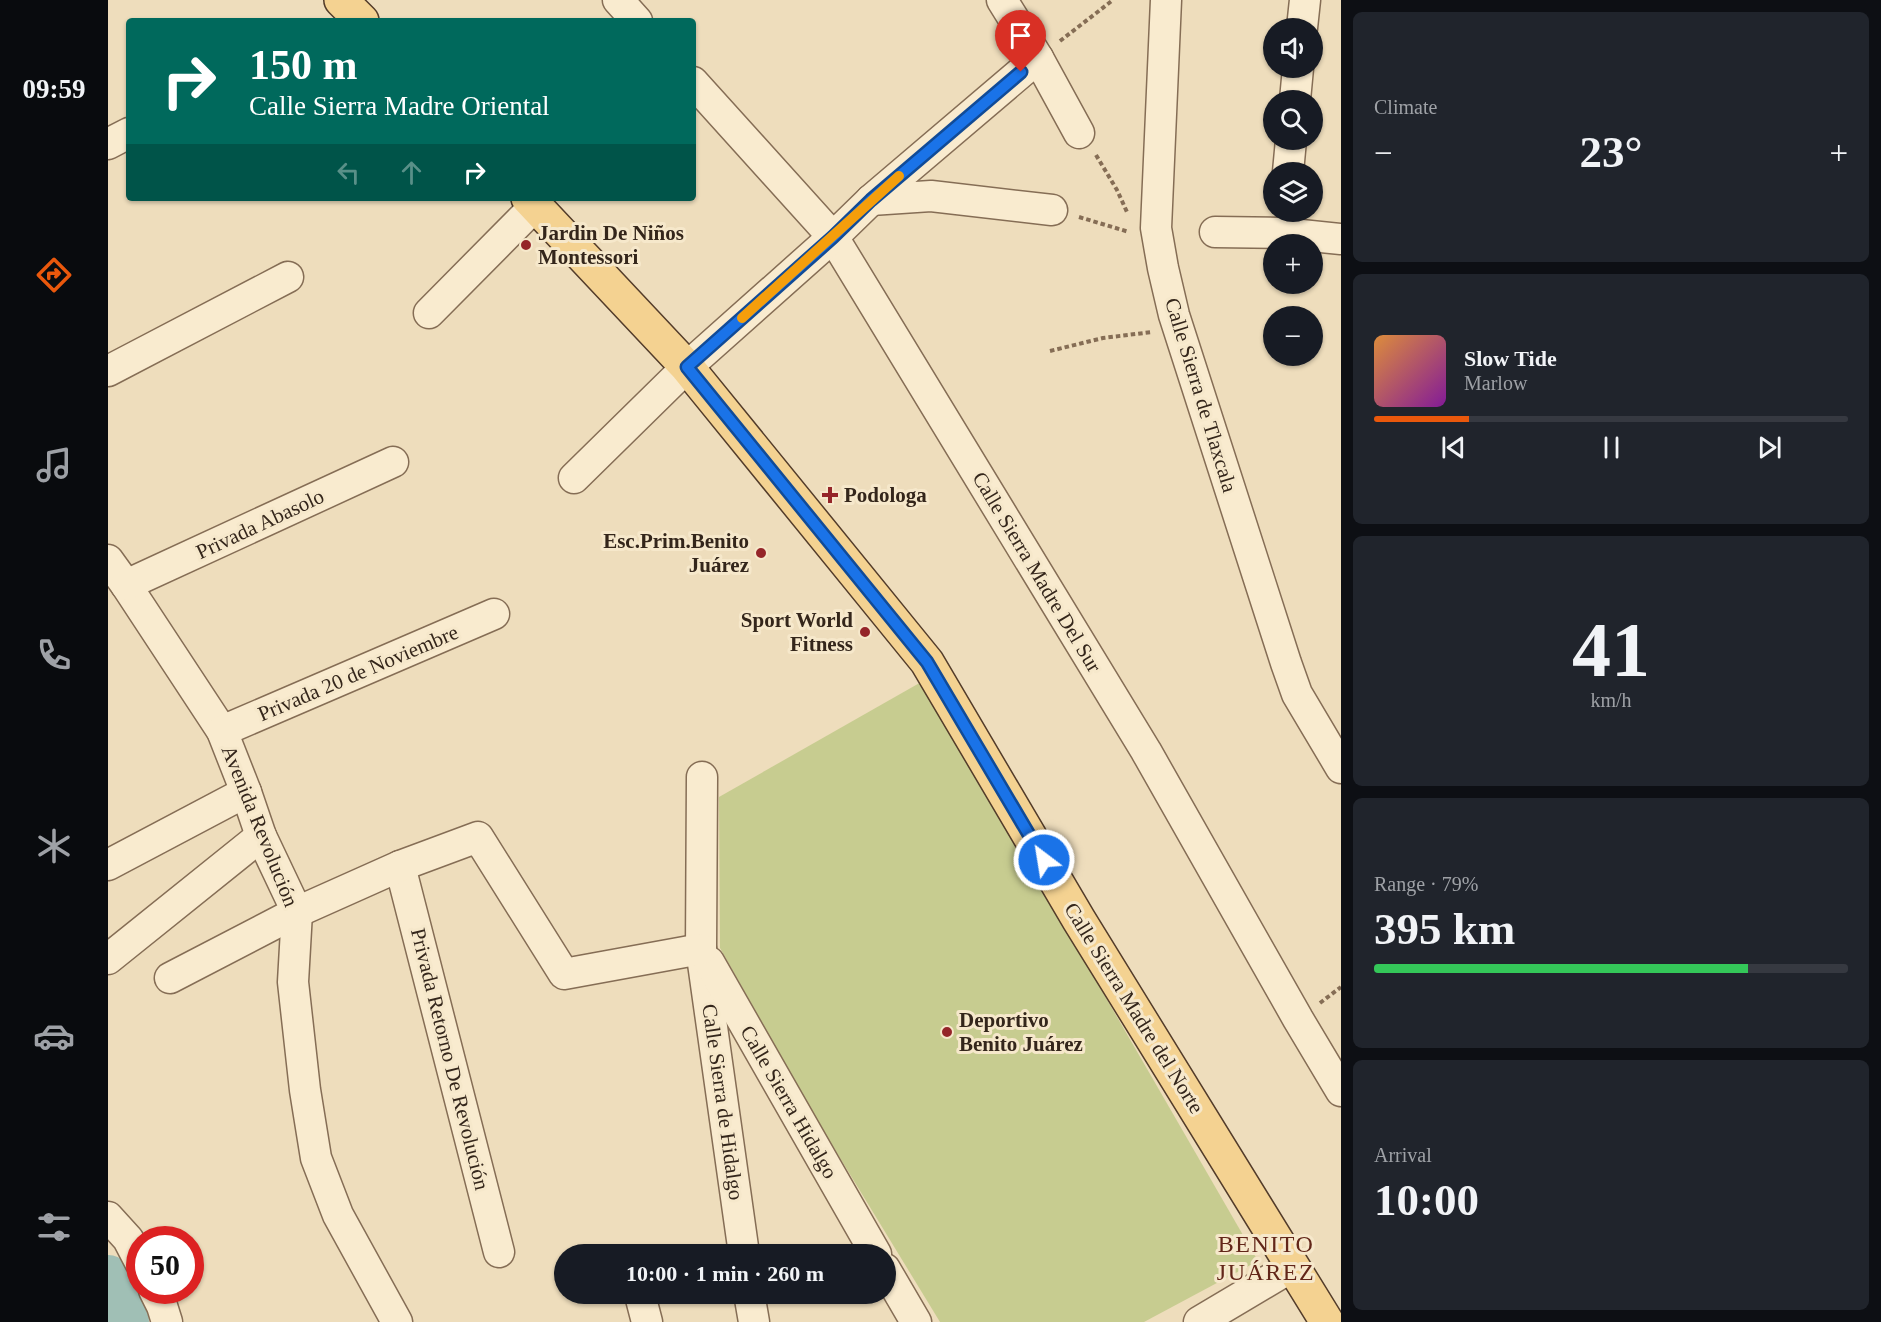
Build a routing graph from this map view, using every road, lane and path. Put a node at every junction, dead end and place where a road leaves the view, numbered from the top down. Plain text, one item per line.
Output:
1 (341, 0) edge
2 (618, 0) edge
3 (1002, 0) edge
4 (1113, 0) edge
5 (1166, 0) edge
6 (1305, 0) edge
7 (359, 18) edge
8 (635, 18) edge
9 (1303, 18) edge
10 (1038, 58) junction
11 (696, 85) edge
12 (1079, 133) joint
13 (126, 135) edge
14 (108, 144) edge
15 (871, 200) junction
16 (532, 202) edge
17 (1052, 210) joint
18 (1128, 215) dead end
19 (1283, 222) edge
20 (1132, 223) dead end
21 (1215, 232) dead end
22 (833, 237) junction
23 (1341, 239) edge
24 (288, 277) dead end
25 (429, 313) dead end
26 (1116, 336) dead end
27 (1050, 351) dead end
28 (687, 367) junction
29 (108, 371) edge
30 (393, 462) dead end
31 (573, 478) dead end
32 (108, 561) edge
33 (126, 585) junction
34 (494, 614) dead end
35 (222, 731) junction
36 (1341, 768) edge
37 (702, 777) dead end
38 (246, 792) junction
39 (261, 836) junction
40 (108, 865) edge
41 (400, 866) junction
42 (297, 912) junction
43 (701, 950) junction
44 (108, 959) edge
45 (170, 978) dead end
46 (1341, 1091) edge
47 (108, 1217) edge
48 (126, 1237) edge
49 (743, 1244) edge
50 (870, 1244) edge
51 (499, 1252) dead end
52 (1293, 1266) junction
53 (896, 1288) edge
54 (161, 1304) edge
55 (752, 1304) edge
56 (167, 1322) edge
57 (397, 1322) edge
58 (754, 1322) edge
59 (915, 1322) edge
60 (1199, 1322) edge
61 (1327, 1322) edge

1 - 7 main road
2 - 8 street
3 - 10 street
4 - 10 path
5 - 36 street, Calle Sierra de Tlaxcala
6 - 9 street
10 - 12 street
10 - 15 street
11 - 22 street, Calle Sierra Madre Del Sur
12 - 18 path
13 - 14 street
15 - 17 street
15 - 22 street
16 - 25 street
16 - 28 main road, Calle Sierra Madre del Norte
17 - 20 path
19 - 21 street
19 - 23 street
22 - 28 street
22 - 46 street, Calle Sierra Madre Del Sur
24 - 29 street
26 - 27 path
28 - 31 street
28 - 52 main road, Calle Sierra Madre del Norte
30 - 33 street, Privada Abasolo
32 - 33 street, Avenida Revolución
33 - 35 street, Avenida Revolución
34 - 35 street, Privada 20 de Noviembre
35 - 38 street, Avenida Revolución
37 - 43 street, Calle Sierra de Hidalgo
38 - 39 street, Avenida Revolución
38 - 40 street
39 - 42 street, Avenida Revolución
39 - 44 street
41 - 42 street
41 - 43 street
41 - 51 street, Privada Retorno De Revolución
42 - 45 street
42 - 57 street, Avenida Revolución
43 - 49 street, Calle Sierra de Hidalgo
43 - 50 street, Calle Sierra Hidalgo
47 - 48 street
52 - 60 street
52 - 61 main road, Calle Sierra Madre del Norte
53 - 59 street
54 - 56 street
55 - 58 street

